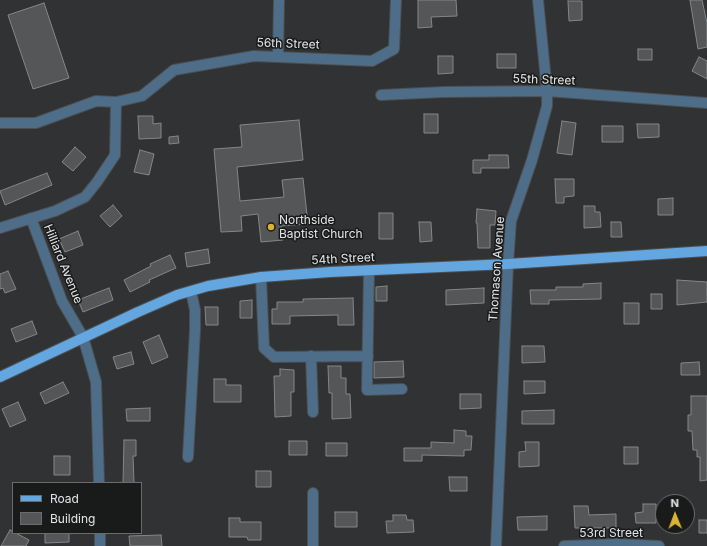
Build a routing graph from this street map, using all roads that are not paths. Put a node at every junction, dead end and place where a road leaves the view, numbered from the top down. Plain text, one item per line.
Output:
1 (279, 0) edge
2 (396, 0) edge
3 (538, 0) edge
4 (278, 57) junction
5 (547, 91) junction
6 (381, 95) dead end
7 (116, 102) junction
8 (707, 103) edge
9 (0, 122) edge
10 (31, 218) junction
11 (0, 228) edge
12 (707, 251) edge
13 (508, 264) junction
14 (369, 271) junction
15 (261, 277) junction
16 (191, 291) junction
17 (83, 337) junction
18 (311, 356) junction
19 (368, 356) junction
20 (0, 377) edge
21 (402, 389) dead end
22 (313, 412) dead end
23 (188, 457) dead end
24 (99, 482) edge
25 (313, 493) dead end
26 (100, 534) edge
27 (100, 546) edge
28 (313, 546) edge
29 (496, 546) edge
30 (564, 546) edge
31 (659, 546) edge

1 - 4 street
2 - 4 street, 56th Street
3 - 5 street, Thomason Avenue
4 - 7 street, 56th Street
5 - 6 street, 55th Street
5 - 8 street, 55th Street
5 - 13 street, Thomason Avenue
7 - 9 street, 56th Street
7 - 10 street
10 - 11 street
10 - 17 street, Hilliard Avenue
12 - 13 main road, 54th Street
13 - 14 main road, 54th Street
13 - 29 street, Thomason Avenue
14 - 15 main road, 54th Street
14 - 19 street
15 - 16 main road, 54th Street
15 - 18 street
16 - 17 main road, 54th Street
16 - 23 street
17 - 20 main road, 54th Street
17 - 24 street, Hilliard Avenue
18 - 19 street
18 - 22 street
19 - 21 street
25 - 28 street
26 - 27 street
30 - 31 street, 53rd Street

